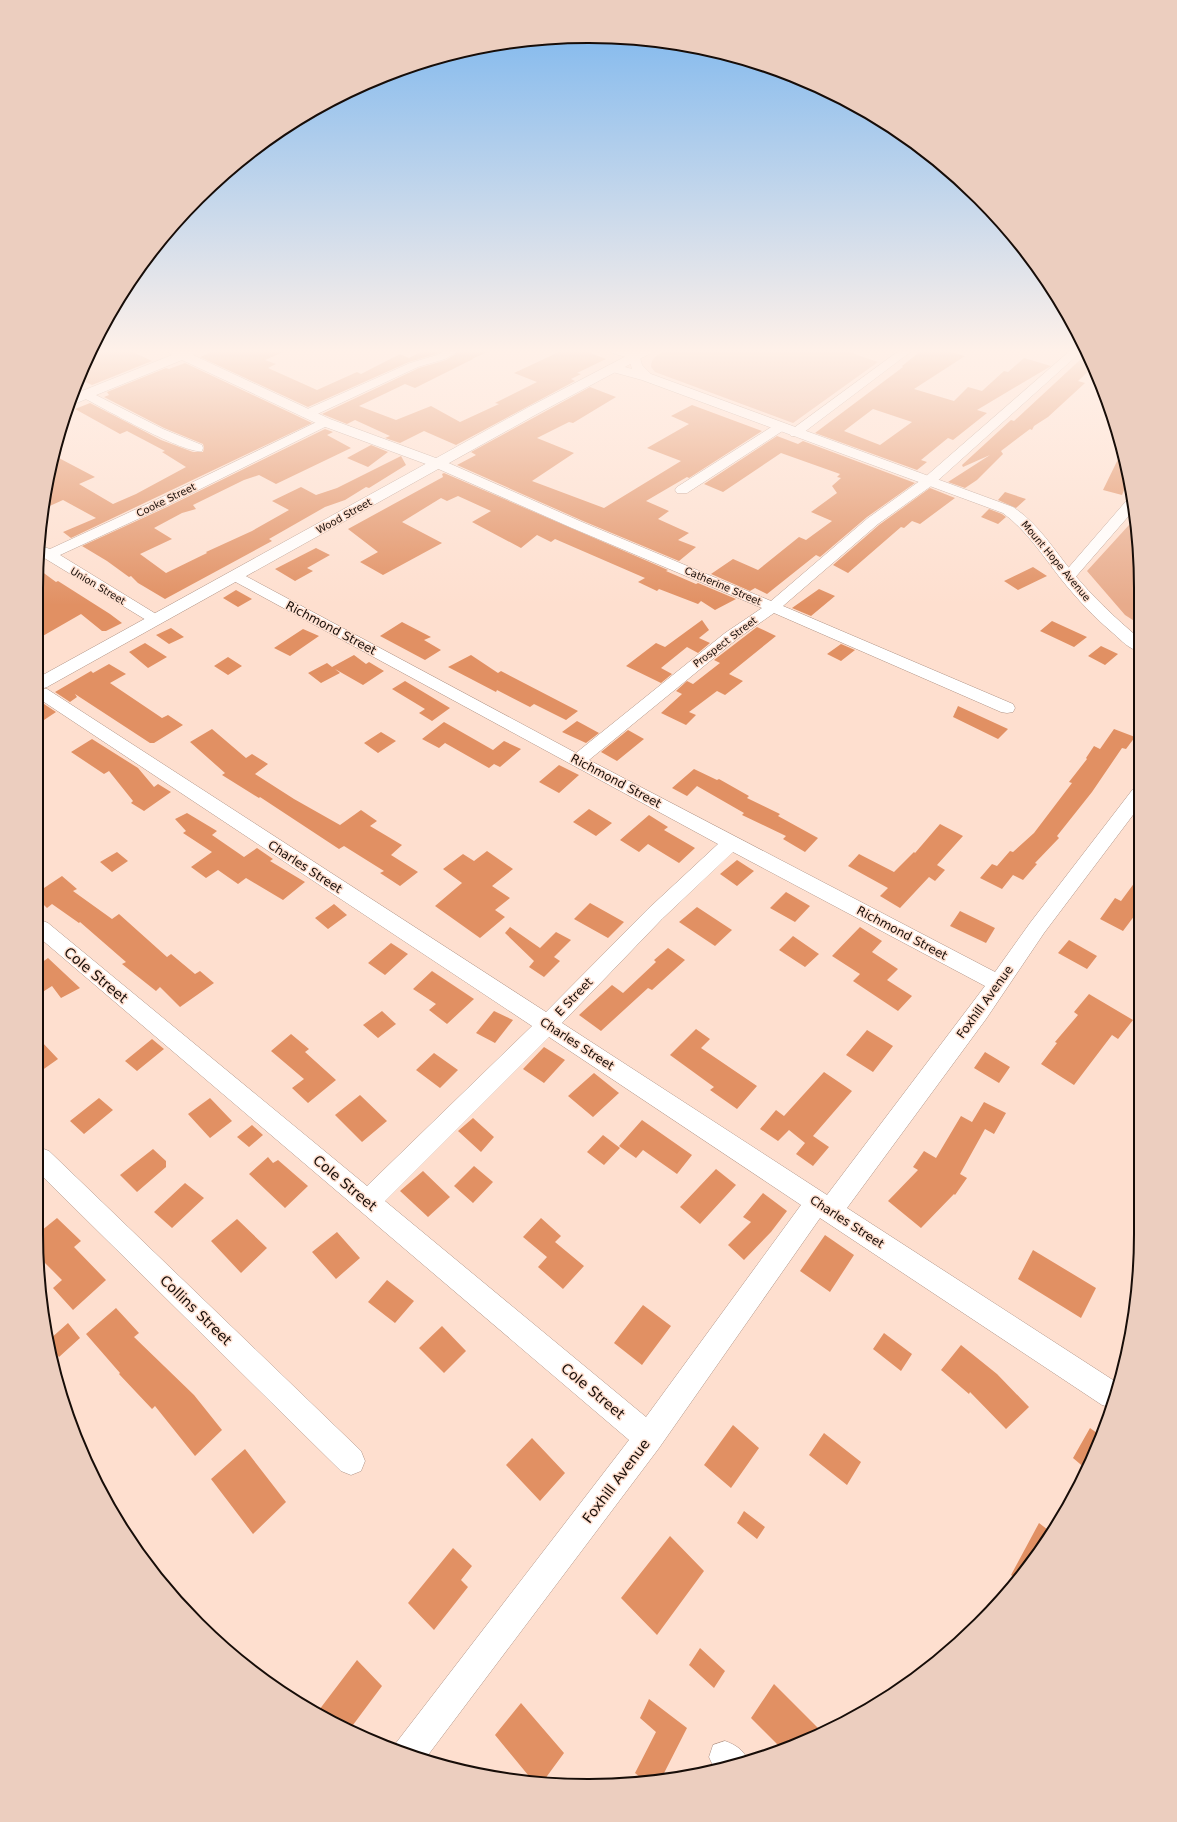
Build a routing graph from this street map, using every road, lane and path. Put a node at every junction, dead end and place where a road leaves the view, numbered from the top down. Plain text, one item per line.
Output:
1 (166, 435) edge
2 (299, 435) edge
3 (360, 435) edge
4 (490, 435) edge
5 (768, 435) edge
6 (801, 435) edge
7 (984, 435) edge
8 (197, 448) dead end
9 (439, 464) junction
10 (929, 481) junction
11 (682, 490) dead end
12 (1128, 508) edge
13 (45, 553) edge
14 (235, 576) junction
15 (1068, 577) junction
16 (773, 607) junction
17 (156, 620) junction
18 (1134, 642) edge
19 (43, 682) edge
20 (43, 694) edge
21 (1007, 708) dead end
22 (578, 760) junction
23 (1134, 800) edge
24 (731, 843) junction
25 (43, 930) edge
26 (998, 984) junction
27 (547, 1025) junction
28 (43, 1161) edge
29 (367, 1202) junction
30 (824, 1206) junction
31 (1110, 1393) edge
32 (648, 1438) junction
33 (351, 1460) dead end
34 (412, 1750) edge

1 - 8 street
2 - 13 street, Cooke Street
3 - 9 street
4 - 9 street, Wood Street
5 - 11 street
6 - 10 street, Mount Hope Avenue
7 - 10 street, Prospect Street
9 - 14 street, Wood Street
9 - 16 street, Catherine Street
10 - 15 street, Mount Hope Avenue
10 - 16 street, Prospect Street
12 - 15 street
13 - 17 street, Union Street
14 - 17 street, Wood Street
14 - 22 street, Richmond Street
15 - 18 street, Mount Hope Avenue
16 - 21 street, Catherine Street
16 - 22 street, Prospect Street
17 - 19 street, Wood Street
20 - 27 street, Charles Street
22 - 24 street, Richmond Street
23 - 26 street, Foxhill Avenue
24 - 26 street, Richmond Street
24 - 27 street, E Street
25 - 29 street, Cole Street
26 - 30 street, Foxhill Avenue
27 - 29 street, E Street
27 - 30 street, Charles Street
28 - 33 street, Collins Street
29 - 32 street, Cole Street
30 - 31 street, Charles Street
30 - 32 street, Foxhill Avenue
32 - 34 street, Foxhill Avenue

